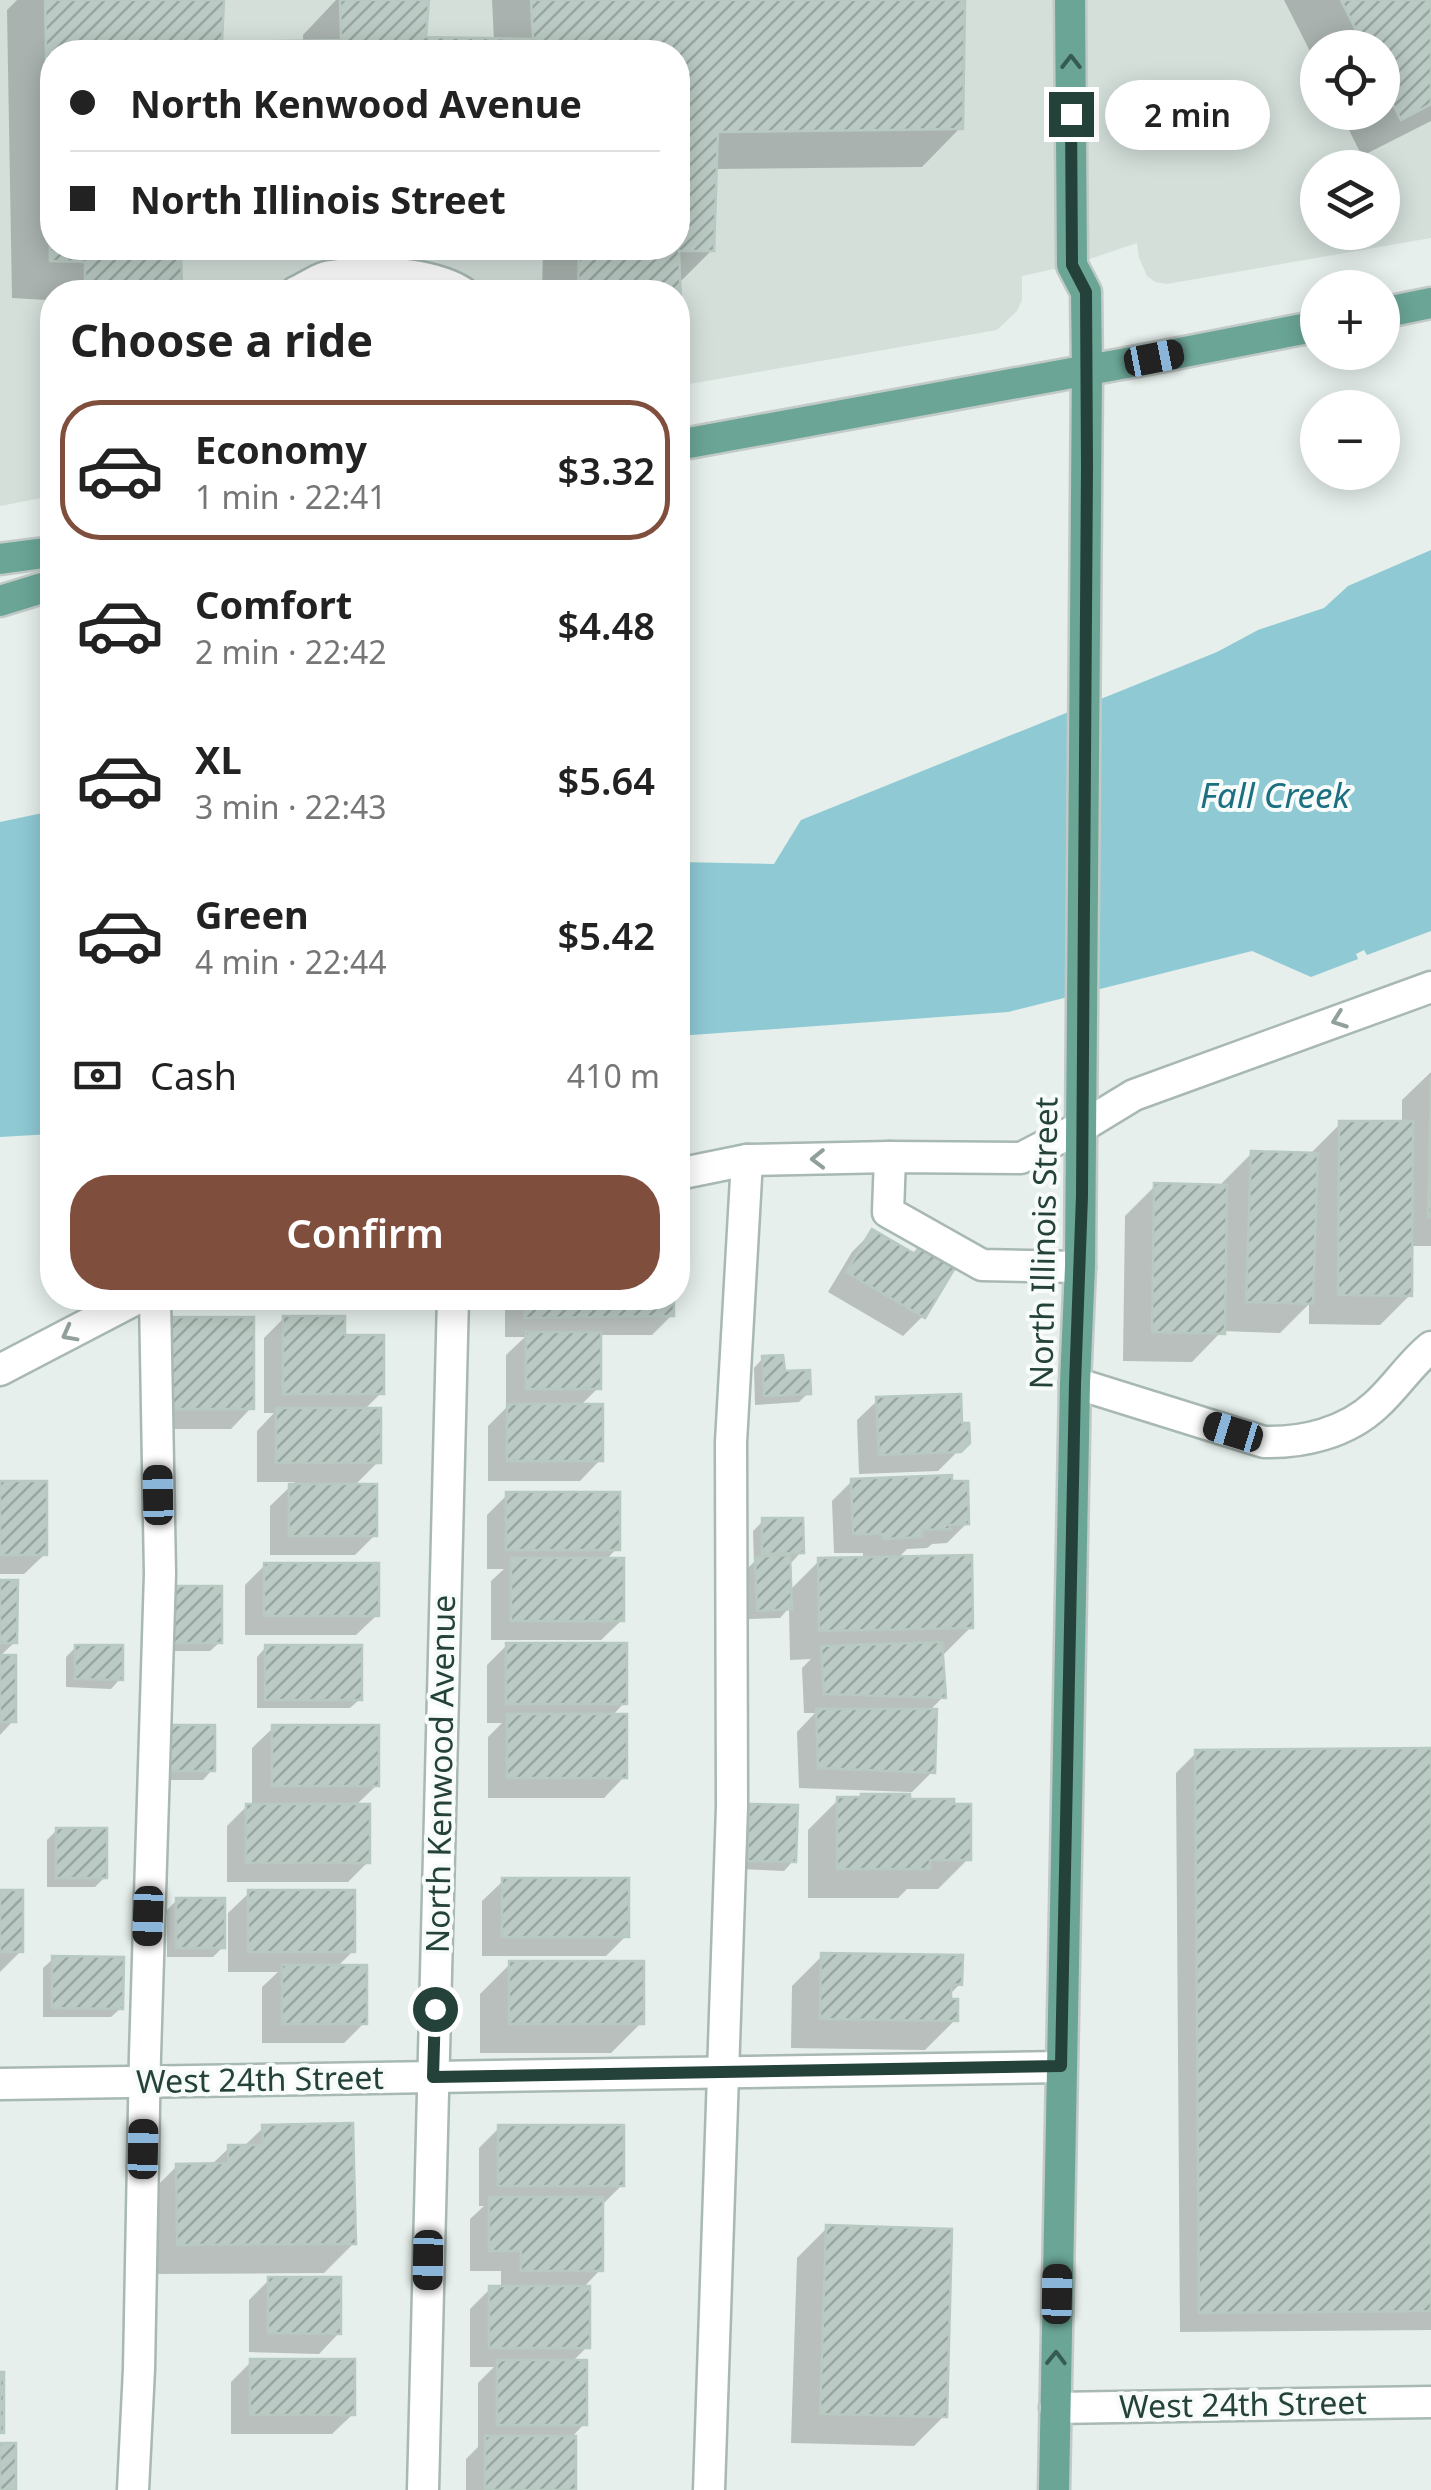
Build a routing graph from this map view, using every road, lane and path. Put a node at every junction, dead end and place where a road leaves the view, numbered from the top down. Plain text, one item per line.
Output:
1 (1070, 0) edge
2 (320, 280) edge
3 (427, 280) edge
4 (1431, 303) edge
5 (1400, 309) edge
6 (1300, 329) edge
7 (1087, 370) junction
8 (690, 443) edge
9 (40, 554) edge
10 (0, 559) edge
11 (40, 589) edge
12 (0, 601) edge
13 (1431, 987) edge
14 (1082, 1126) junction
15 (890, 1157) junction
16 (747, 1160) junction
17 (690, 1172) edge
18 (1080, 1267) junction
19 (115, 1310) edge
20 (155, 1310) edge
21 (453, 1310) edge
22 (1431, 1347) edge
23 (0, 1370) edge
24 (1075, 1384) junction
25 (1061, 2066) junction
26 (722, 2072) junction
27 (433, 2077) junction
28 (144, 2082) junction
29 (0, 2084) edge
30 (1431, 2402) edge
31 (1055, 2408) junction
32 (133, 2490) edge
33 (422, 2490) edge
34 (709, 2490) edge
35 (1054, 2490) edge

7 -> 1 main road, North Illinois Street
2 - 3 street
4 - 5 main road
6 - 7 main road
7 - 8 main road
7 - 14 main road, North Illinois Street
9 - 10 main road
11 - 12 main road
13 -> 14 street
14 - 15 street
14 - 18 main road, North Illinois Street
15 -> 16 street
15 - 18 street
16 - 17 street
16 - 26 street
18 - 24 main road, North Illinois Street
19 -> 23 street
20 - 28 street
21 - 27 street, North Kenwood Avenue
22 - 24 street
24 - 25 main road, North Illinois Street
25 - 26 street, West 24th Street
31 -> 25 main road, North Illinois Street
26 - 27 street, West 24th Street
26 - 34 street
27 - 28 street, West 24th Street
27 - 33 street, North Kenwood Avenue
28 - 29 street, West 24th Street
28 - 32 street
30 - 31 street, West 24th Street
31 - 35 main road, North Illinois Street

